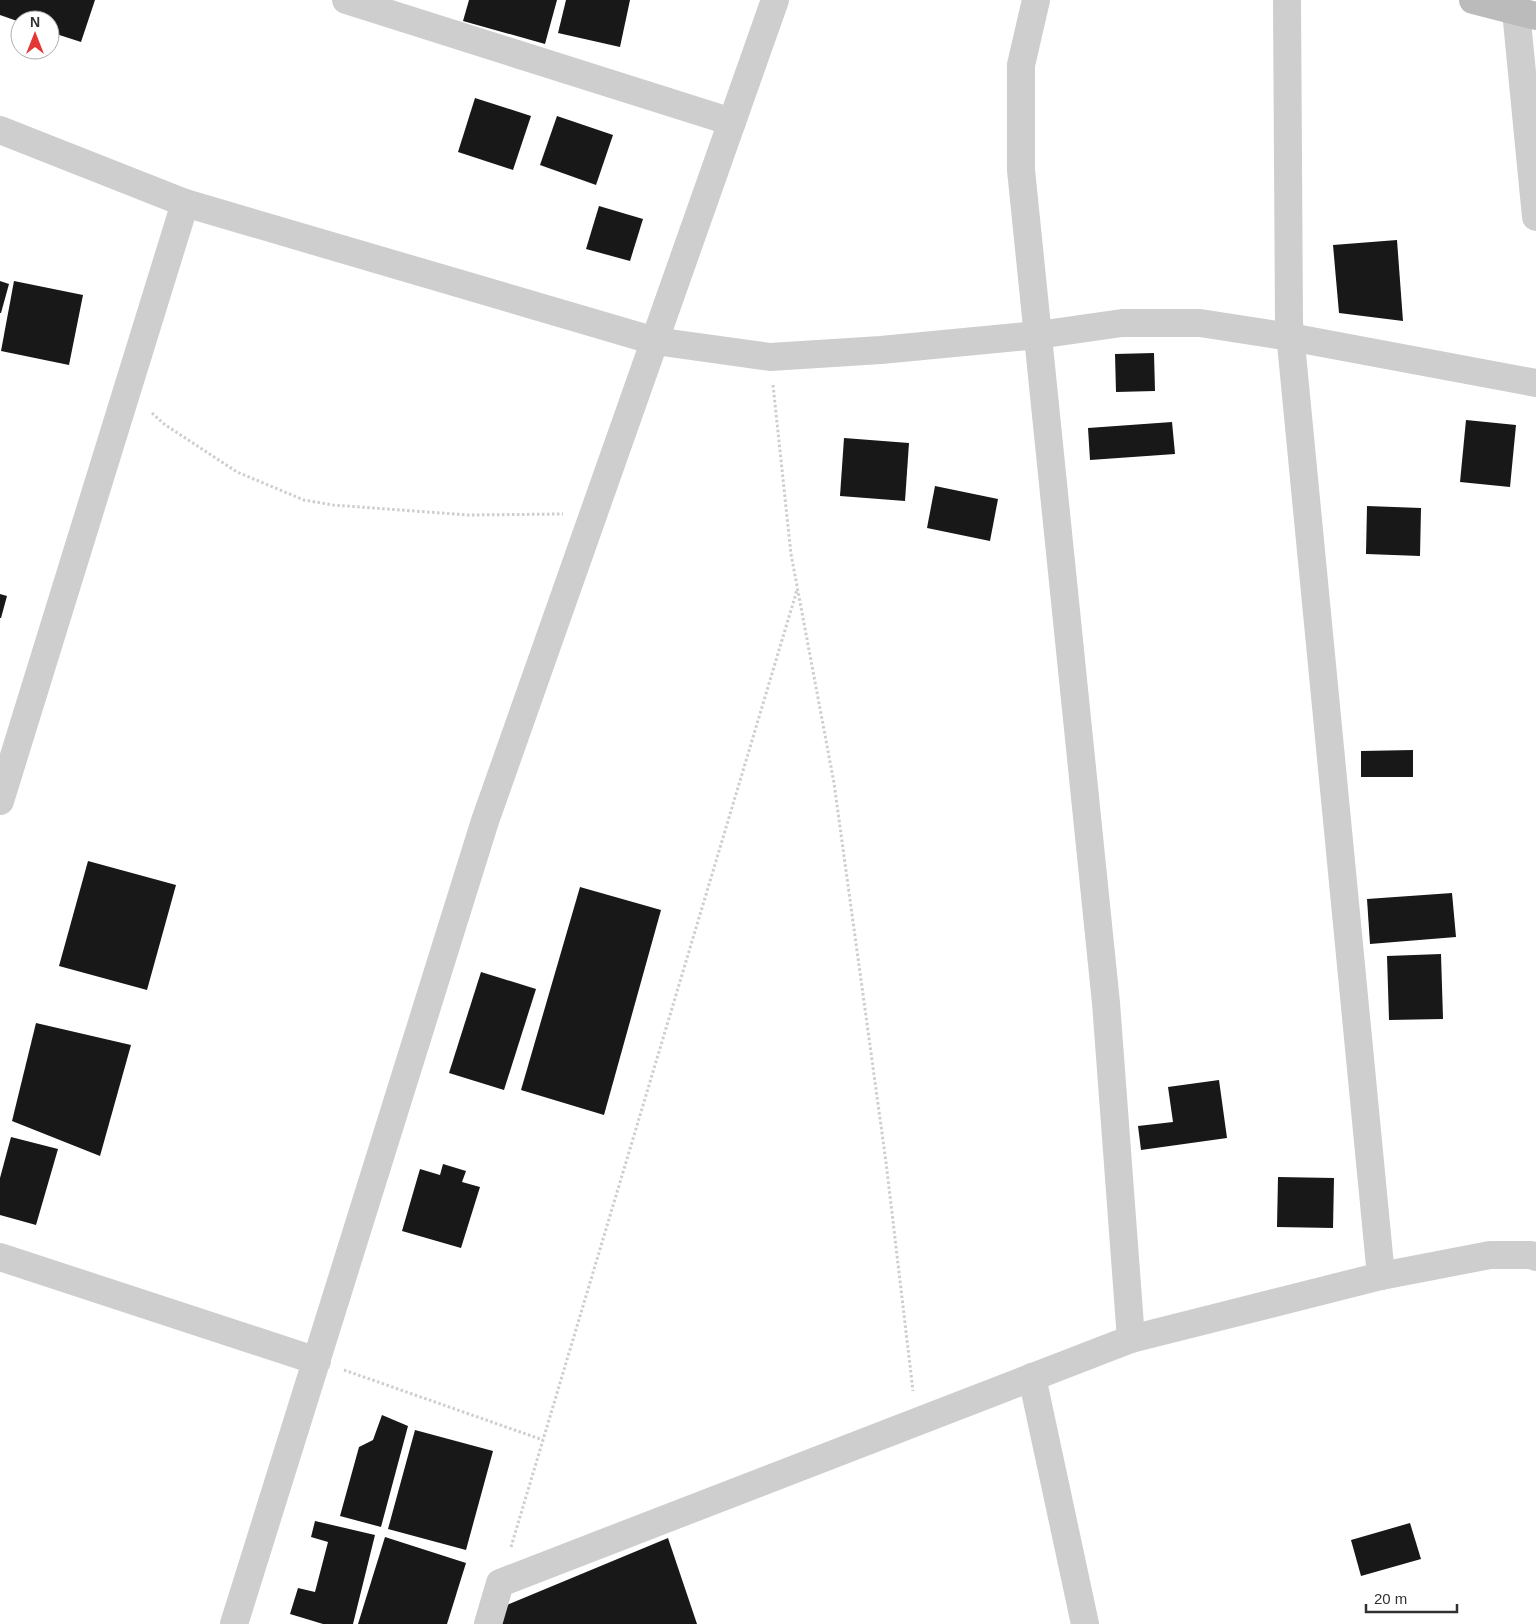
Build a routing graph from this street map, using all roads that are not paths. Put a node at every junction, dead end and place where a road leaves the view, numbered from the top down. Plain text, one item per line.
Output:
1 (346, 0) edge
2 (775, 0) edge
3 (1036, 0) edge
4 (1287, 0) edge
5 (1502, 6) edge
6 (732, 122) junction
7 (0, 130) edge
8 (184, 203) junction
9 (1536, 217) edge
10 (1038, 335) junction
11 (1290, 337) junction
12 (654, 341) junction
13 (1536, 384) edge
14 (0, 801) edge
15 (0, 1257) edge
16 (1536, 1257) edge
17 (1381, 1276) junction
18 (1131, 1339) junction
19 (317, 1361) junction
20 (1032, 1377) junction
21 (234, 1624) edge
22 (488, 1624) edge
23 (1085, 1624) edge

1 - 6 street
2 - 6 street
3 - 10 street
4 - 11 street
5 - 9 street
6 - 12 street
7 - 8 street
8 - 12 street
8 - 14 street
10 - 11 street
10 - 12 street
10 - 18 street
11 - 13 street
11 - 17 street
12 - 19 street
15 - 19 street
16 - 17 street
17 - 18 street
18 - 20 street
19 - 21 street
20 - 22 street
20 - 23 street

